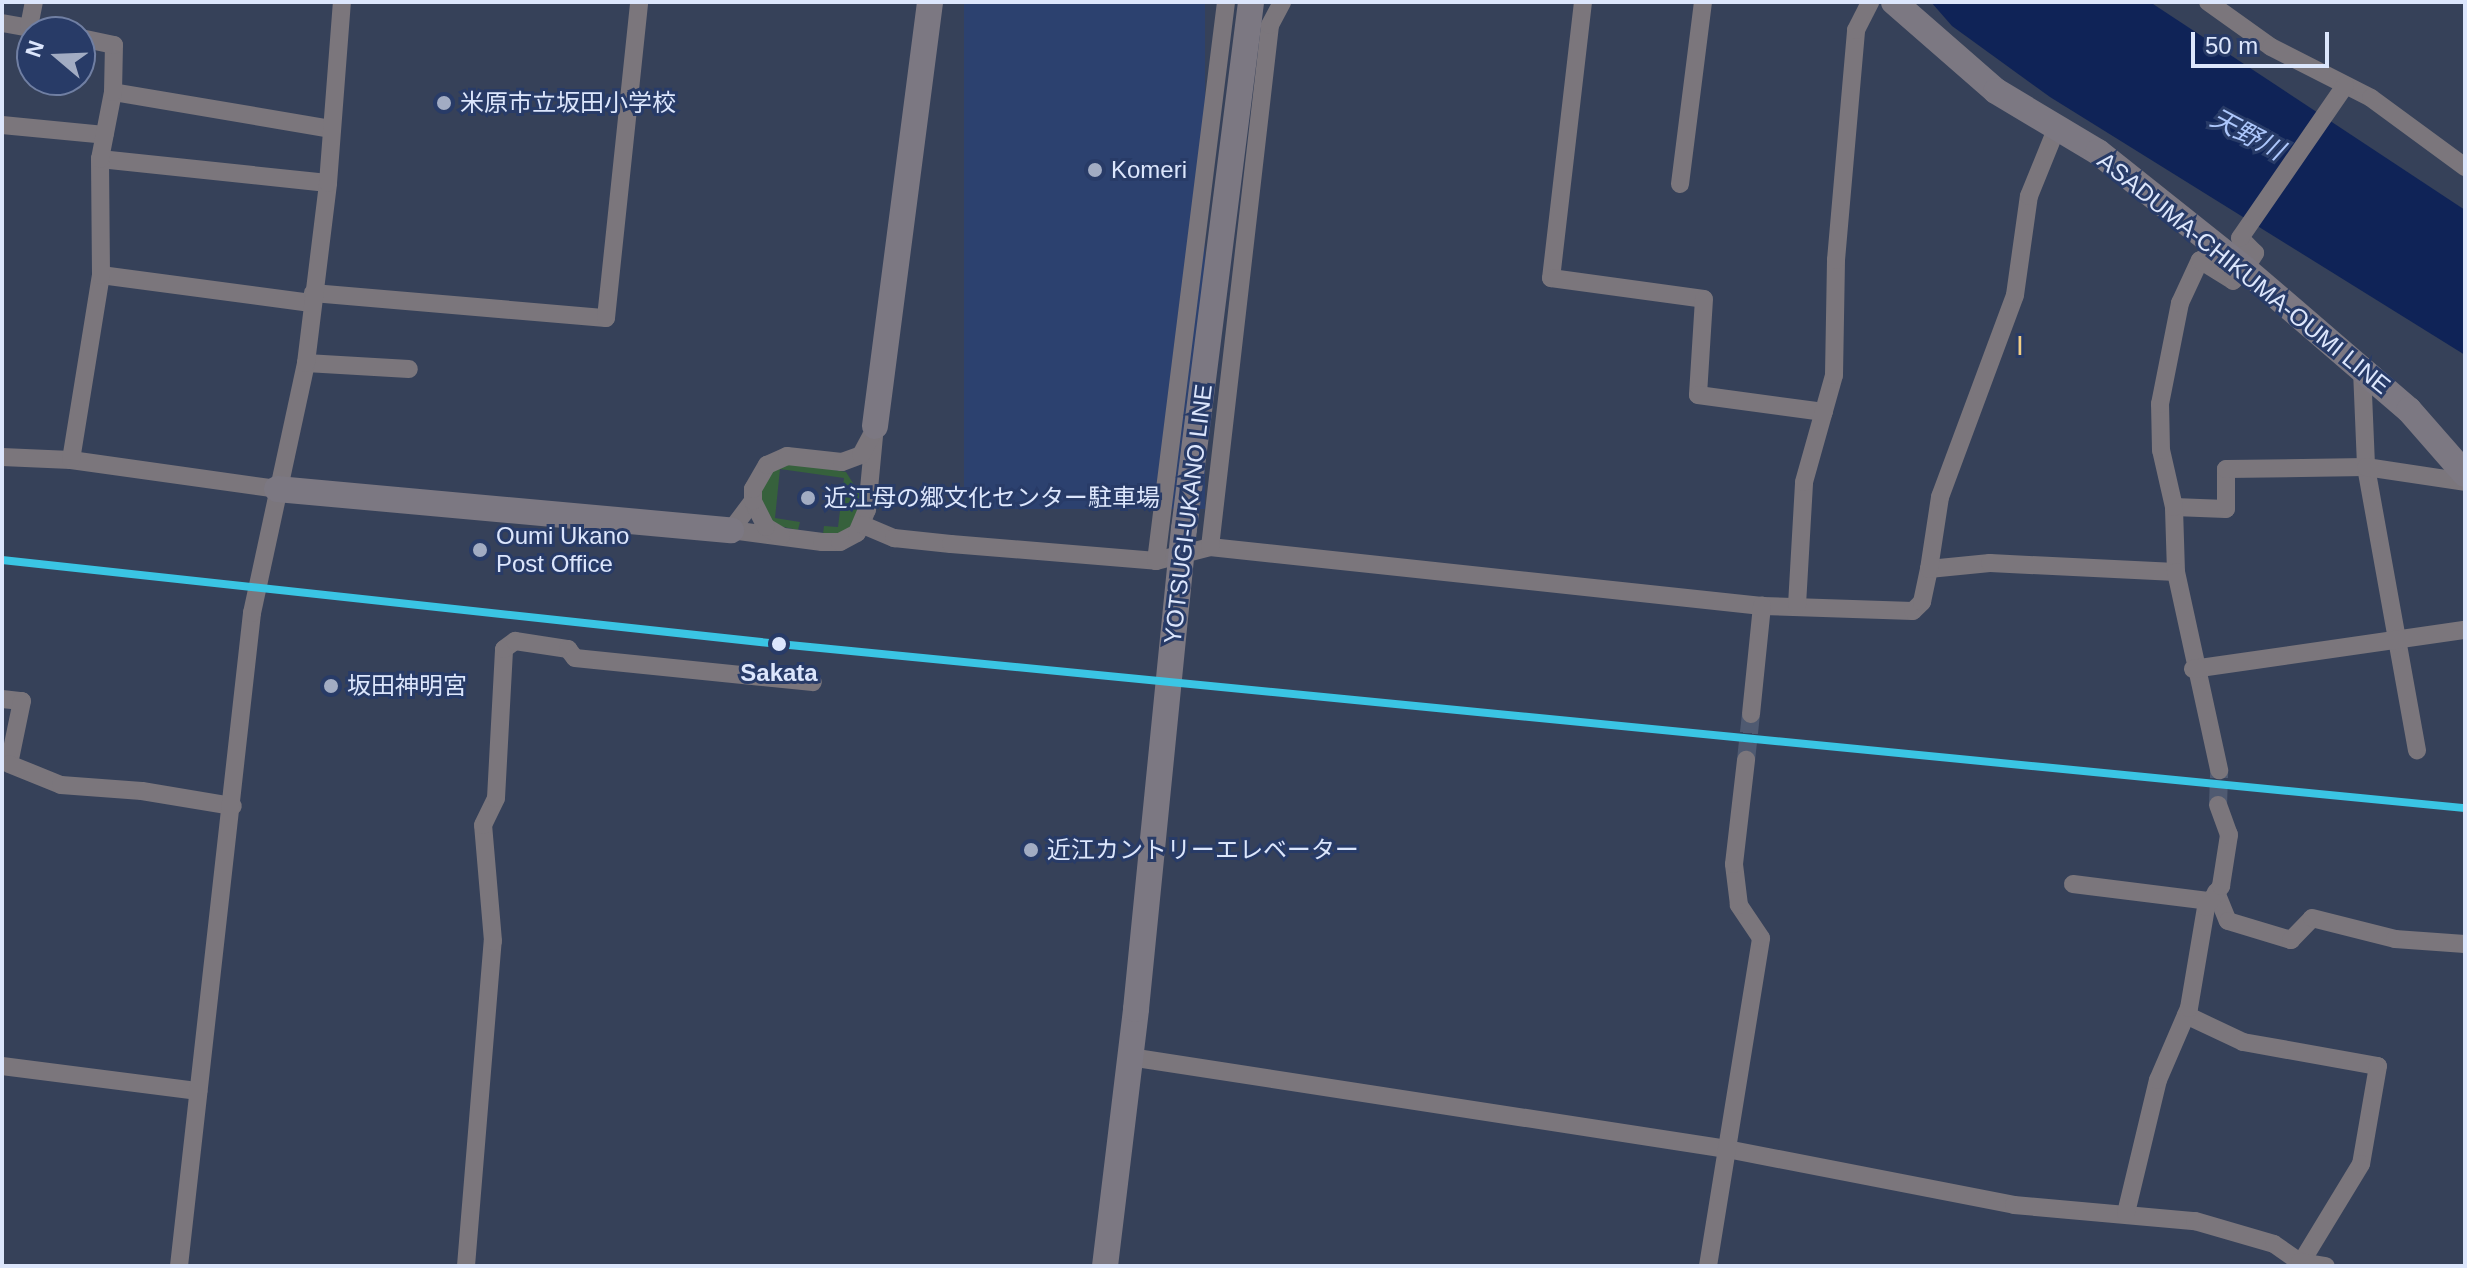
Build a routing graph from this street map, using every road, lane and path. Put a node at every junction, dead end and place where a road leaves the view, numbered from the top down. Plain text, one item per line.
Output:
1 (342, 2) edge
2 (639, 2) edge
3 (930, 2) edge
4 (1226, 2) edge
5 (1251, 2) edge
6 (1282, 2) edge
7 (1583, 2) edge
8 (1703, 2) edge
9 (1870, 2) edge
10 (1894, 2) edge
11 (2208, 2) edge
12 (96, 41) edge
13 (113, 92) junction
14 (2340, 94) junction
15 (2, 125) edge
16 (2057, 127) junction
17 (332, 129) junction
18 (105, 135) junction
19 (100, 159) junction
20 (2465, 167) edge
21 (328, 183) junction
22 (1680, 184) dead end
23 (2245, 269) junction
24 (101, 275) junction
25 (312, 298) junction
26 (306, 363) junction
27 (409, 369) dead end
28 (2362, 370) junction
29 (1824, 412) junction
30 (875, 426) junction
31 (2, 457) edge
32 (71, 460) junction
33 (842, 462) junction
34 (2366, 467) junction
35 (2465, 474) edge
36 (2465, 482) edge
37 (277, 489) junction
38 (868, 493) junction
39 (753, 501) junction
40 (2174, 507) junction
41 (863, 525) junction
42 (731, 530) junction
43 (781, 536) junction
44 (1210, 547) junction
45 (1156, 561) junction
46 (1929, 569) junction
47 (2176, 572) junction
48 (1797, 605) junction
49 (1762, 606) junction
50 (2465, 630) edge
51 (2393, 638) junction
52 (2193, 669) junction
53 (813, 682) dead end
54 (2, 699) edge
55 (1751, 714) tunnel mouth
56 (2417, 750) dead end
57 (1746, 760) tunnel mouth
58 (5, 769) edge
59 (2219, 770) tunnel mouth
60 (2218, 805) tunnel mouth
61 (233, 806) junction
62 (2073, 884) dead end
63 (2213, 896) junction
64 (2465, 944) edge
65 (2186, 1015) junction
66 (1130, 1057) junction
67 (2, 1066) edge
68 (198, 1091) junction
69 (1727, 1149) junction
70 (2126, 1213) junction
71 (2300, 1264) edge
72 (179, 1266) edge
73 (466, 1266) edge
74 (1105, 1266) edge
75 (1708, 1266) edge
76 (2326, 1266) edge

1 - 17 street
2 - 25 street
3 - 30 main road
4 - 45 street
5 - 66 main road, YOTSUGI-UKANO LINE, bridge
6 - 44 street
7 - 29 street
8 - 22 street
9 - 29 street
10 - 16 main road, ASADUMA-CHIKUMA-OUMI LINE
11 - 14 street
12 - 13 street
13 - 17 street
13 - 18 street
14 - 20 street
14 - 23 street
15 - 18 street
16 - 23 main road, ASADUMA-CHIKUMA-OUMI LINE
16 - 46 street
17 - 21 street
18 - 19 street
19 - 21 street
19 - 24 street
21 - 25 street
23 - 28 main road, ASADUMA-CHIKUMA-OUMI LINE
23 - 40 street
24 - 25 street
24 - 32 street
25 - 26 street
26 - 27 street
26 - 37 street
28 - 34 street
28 - 35 main road, ASADUMA-CHIKUMA-OUMI LINE
29 - 48 street
30 - 33 street
30 - 38 street
31 - 32 street
32 - 37 street
33 - 38 street
33 - 39 street
34 - 36 street
34 - 40 street
34 - 51 street
37 - 42 main road
37 - 61 street
38 - 41 street
39 - 42 street
39 - 43 street
40 - 47 street
41 - 43 street
41 - 45 street
42 - 43 street
44 - 45 street
44 - 49 street
46 - 47 street
46 - 48 street
47 - 52 street
48 - 49 street
49 - 55 street
50 - 51 street
51 - 52 street
51 - 56 street
52 - 59 street
53 - 73 street
54 - 58 street
57 - 69 street
58 - 61 street
60 - 63 street
61 - 68 street
62 - 63 street
63 - 64 street
63 - 65 street
65 - 70 street
65 - 71 street
66 - 69 street
66 - 74 main road, YOTSUGI-UKANO LINE
67 - 68 street
68 - 72 street
69 - 70 street
69 - 75 street
70 - 71 street
71 - 76 street

